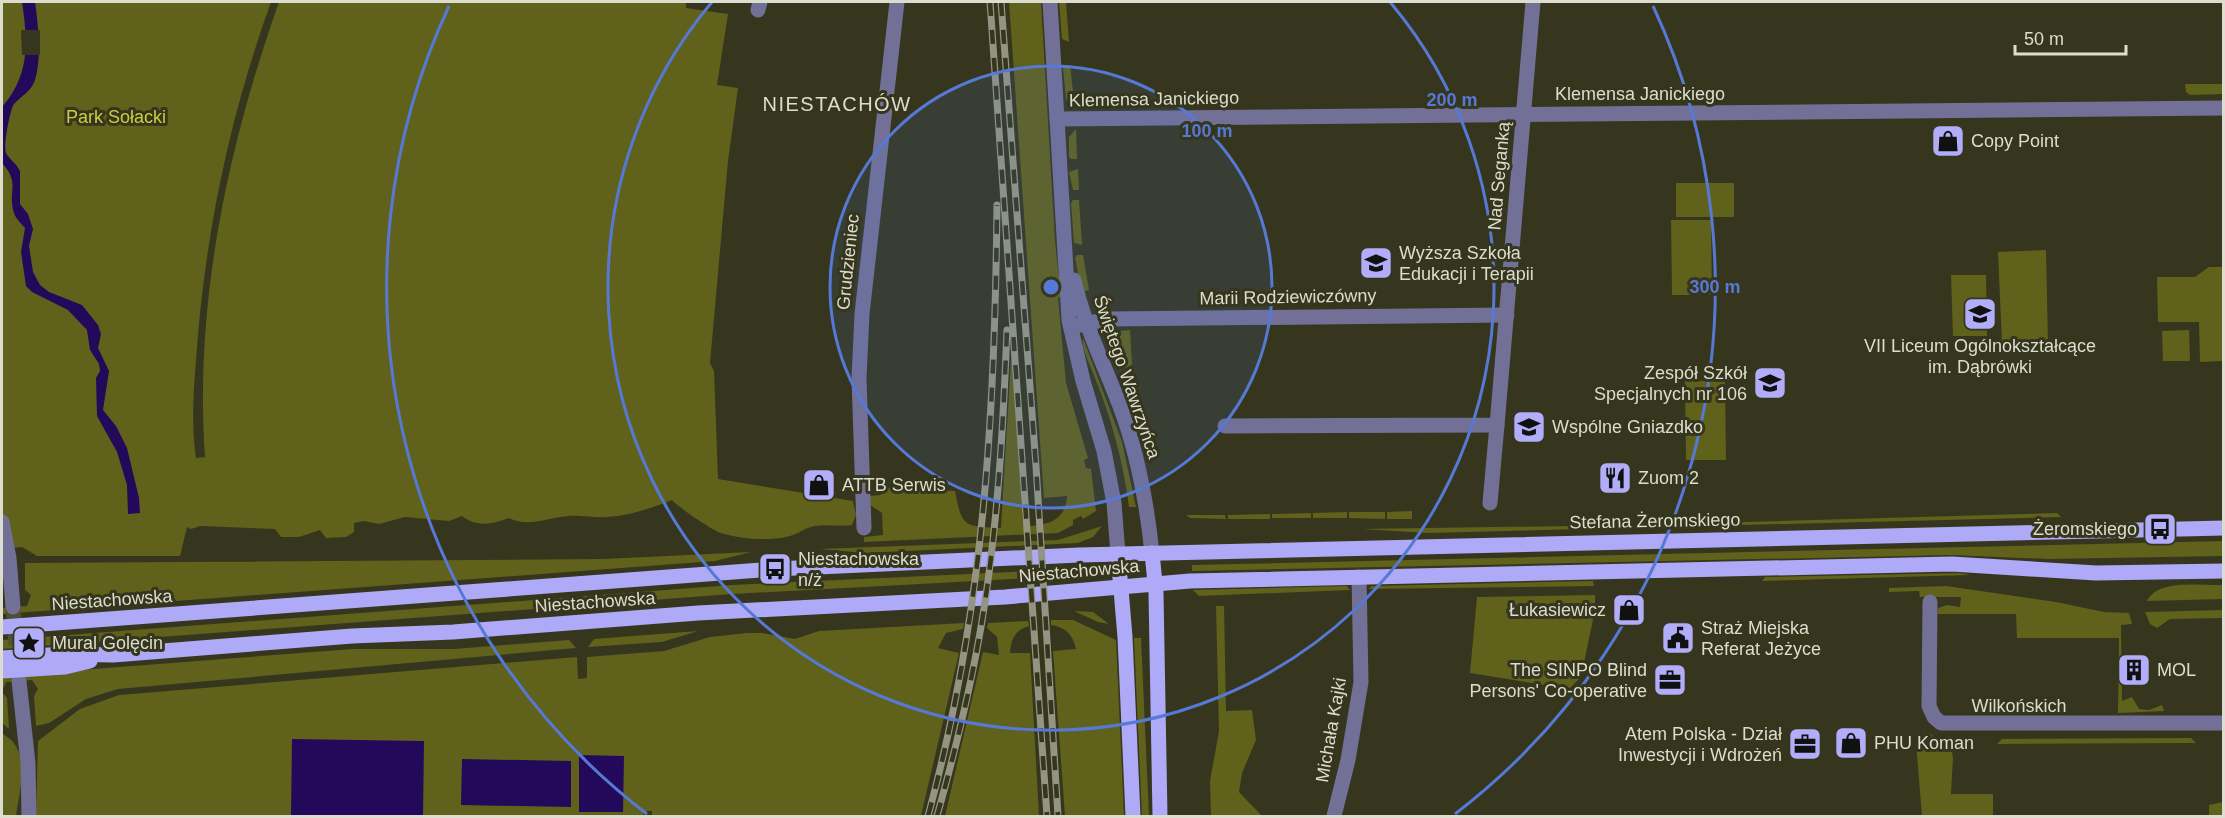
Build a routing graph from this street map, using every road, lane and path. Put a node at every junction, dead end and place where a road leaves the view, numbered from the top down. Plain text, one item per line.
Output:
1 (897, 2) edge
2 (1050, 2) edge
3 (1533, 2) edge
4 (2223, 108) edge
5 (1524, 114) junction
6 (1057, 119) junction
7 (1064, 239) junction
8 (1507, 315) junction
9 (1086, 322) junction
10 (1071, 327) junction
11 (1497, 425) junction
12 (1225, 426) dead end
13 (1490, 503) dead end
14 (2, 522) edge
15 (864, 528) dead end
16 (2223, 528) edge
17 (1152, 553) junction
18 (1118, 554) junction
19 (1087, 555) joint
20 (2223, 571) edge
21 (1359, 577) junction
22 (1155, 584) junction
23 (1120, 588) junction
24 (1930, 602) dead end
25 (13, 607) tunnel mouth
26 (2, 627) edge
27 (113, 656) junction
28 (2, 658) edge
29 (2, 671) edge
30 (19, 681) tunnel mouth
31 (2223, 723) edge
32 (29, 796) junction
33 (22, 816) edge
34 (29, 816) edge
35 (1133, 816) edge
36 (1160, 816) edge
37 (1334, 816) edge

1 - 15 street, Grudzieniec
2 - 6 street, Świętego Wawrzyńca
3 - 5 street, Nad Seganką
4 - 5 street, Klemensa Janickiego
5 - 6 street, Klemensa Janickiego
5 - 8 street, Nad Seganką
6 - 7 street, Świętego Wawrzyńca
7 - 9 street, Świętego Wawrzyńca
7 - 10 street, Świętego Wawrzyńca
8 - 9 street, Marii Rodziewiczówny
8 - 11 street, Nad Seganką
9 - 10 street, Marii Rodziewiczówny
9 - 17 street, Świętego Wawrzyńca
10 - 18 street, Świętego Wawrzyńca
11 - 12 street
11 - 13 street, Nad Seganką
14 - 25 street
16 - 17 main road, Stefana Żeromskiego
17 - 18 main road, Stefana Żeromskiego
17 - 22 main road, Świętego Wawrzyńca
18 - 19 main road, Stefana Żeromskiego
18 - 23 main road, Świętego Wawrzyńca
19 - 26 main road, Niestachowska
20 - 21 main road
21 - 22 main road, Niestachowska
21 - 37 street, Michała Kajki
22 - 23 main road, Niestachowska
22 - 36 main road, Świętego Wawrzyńca
23 - 27 main road, Niestachowska
23 - 35 main road, Świętego Wawrzyńca
24 - 31 street, Wilkońskich
27 - 28 main road, Niestachowska
27 - 29 main road
30 - 32 street
32 - 33 street
32 - 34 street

